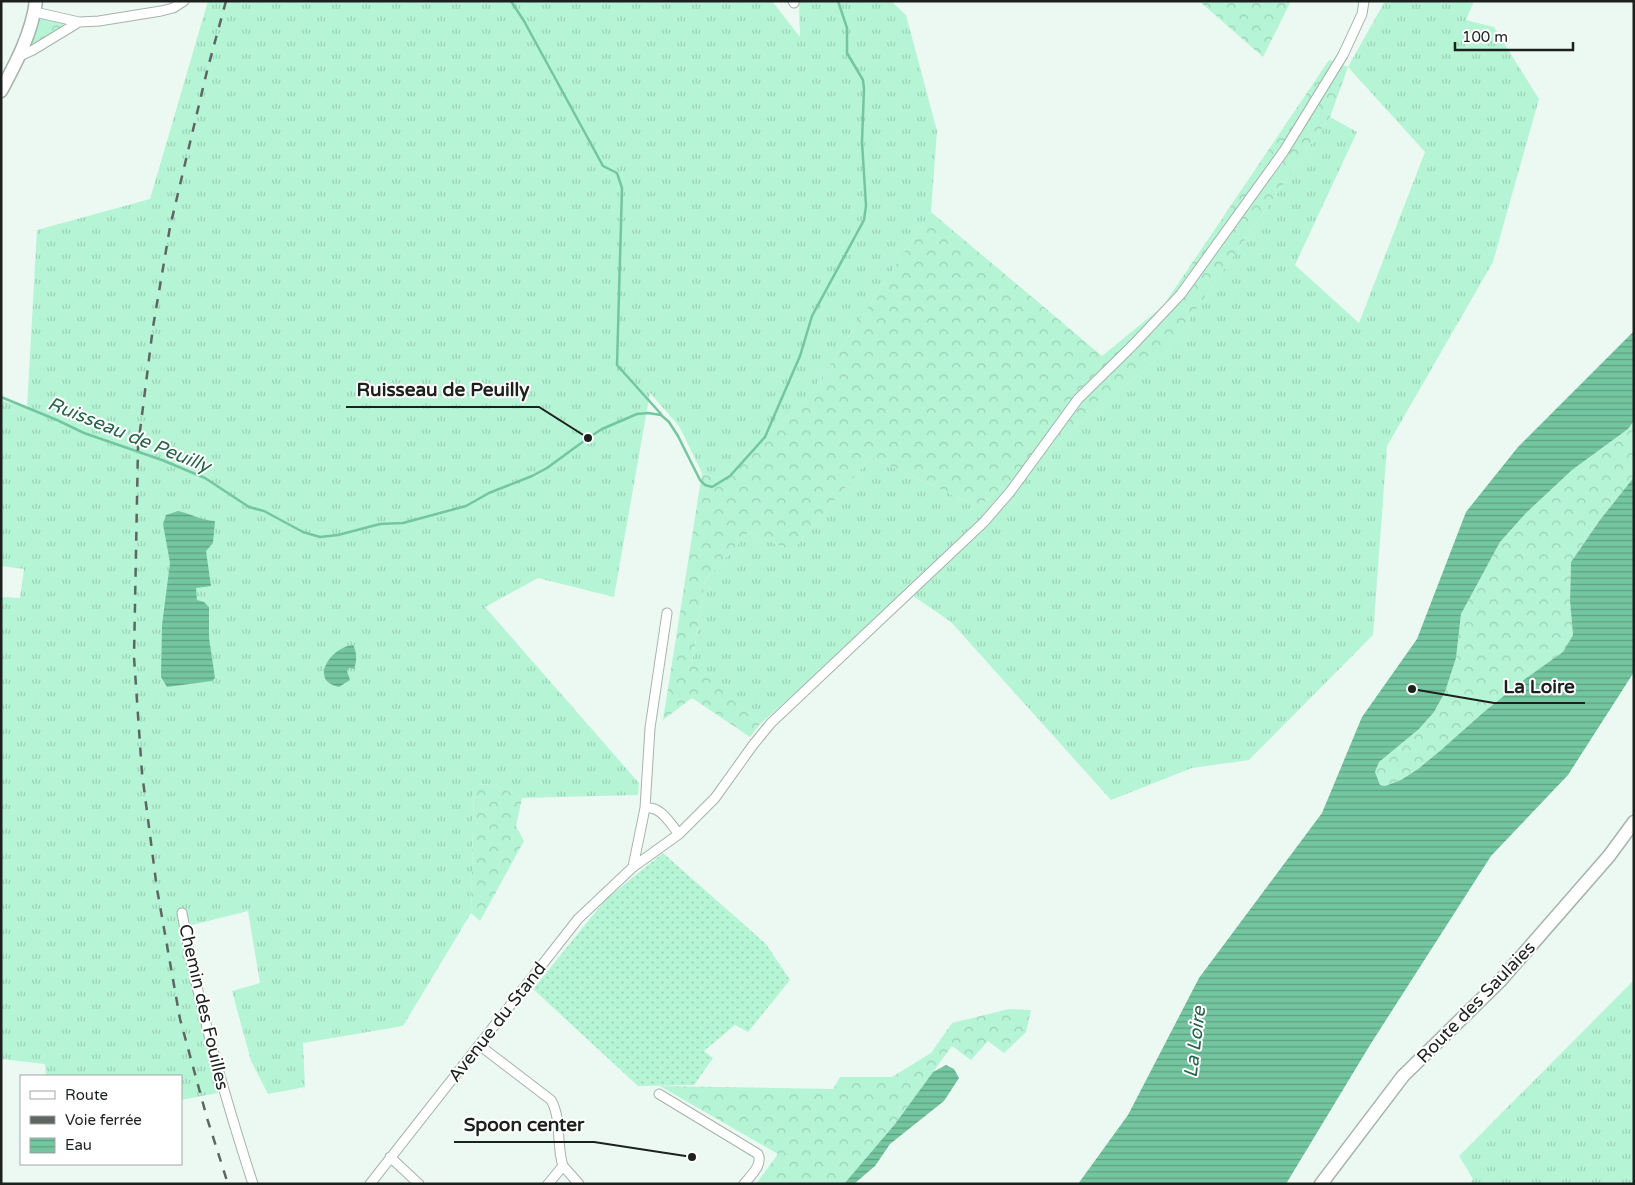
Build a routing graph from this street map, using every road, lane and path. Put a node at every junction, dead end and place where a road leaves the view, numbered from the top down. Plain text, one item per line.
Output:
1 (184, 1) edge
2 (1364, 1) edge
3 (35, 7) edge
4 (79, 22) junction
5 (20, 56) junction
6 (1, 92) edge
7 (668, 613) dead end
8 (645, 808) junction
9 (1634, 822) edge
10 (679, 834) junction
11 (633, 867) junction
12 (182, 913) dead end
13 (479, 1045) junction
14 (660, 1094) dead end
15 (390, 1157) junction
16 (563, 1166) junction
17 (253, 1184) edge
18 (370, 1184) edge
19 (419, 1184) edge
20 (548, 1184) edge
21 (579, 1184) edge
22 (744, 1184) edge
23 (1321, 1184) edge

1 - 4 street
2 - 10 street, Avenue du Stand
3 - 4 street
3 - 5 street
4 - 5 street
5 - 6 street
7 - 8 street
8 - 10 street
8 - 11 street
9 - 23 street, Route des Saulaies
10 - 11 street, Avenue du Stand
11 - 13 street, Avenue du Stand
12 - 17 street, Chemin des Fouilles
13 - 15 street, Avenue du Stand
13 - 16 street
14 - 22 street
15 - 18 street, Avenue du Stand
15 - 19 street
16 - 20 street
16 - 21 street

